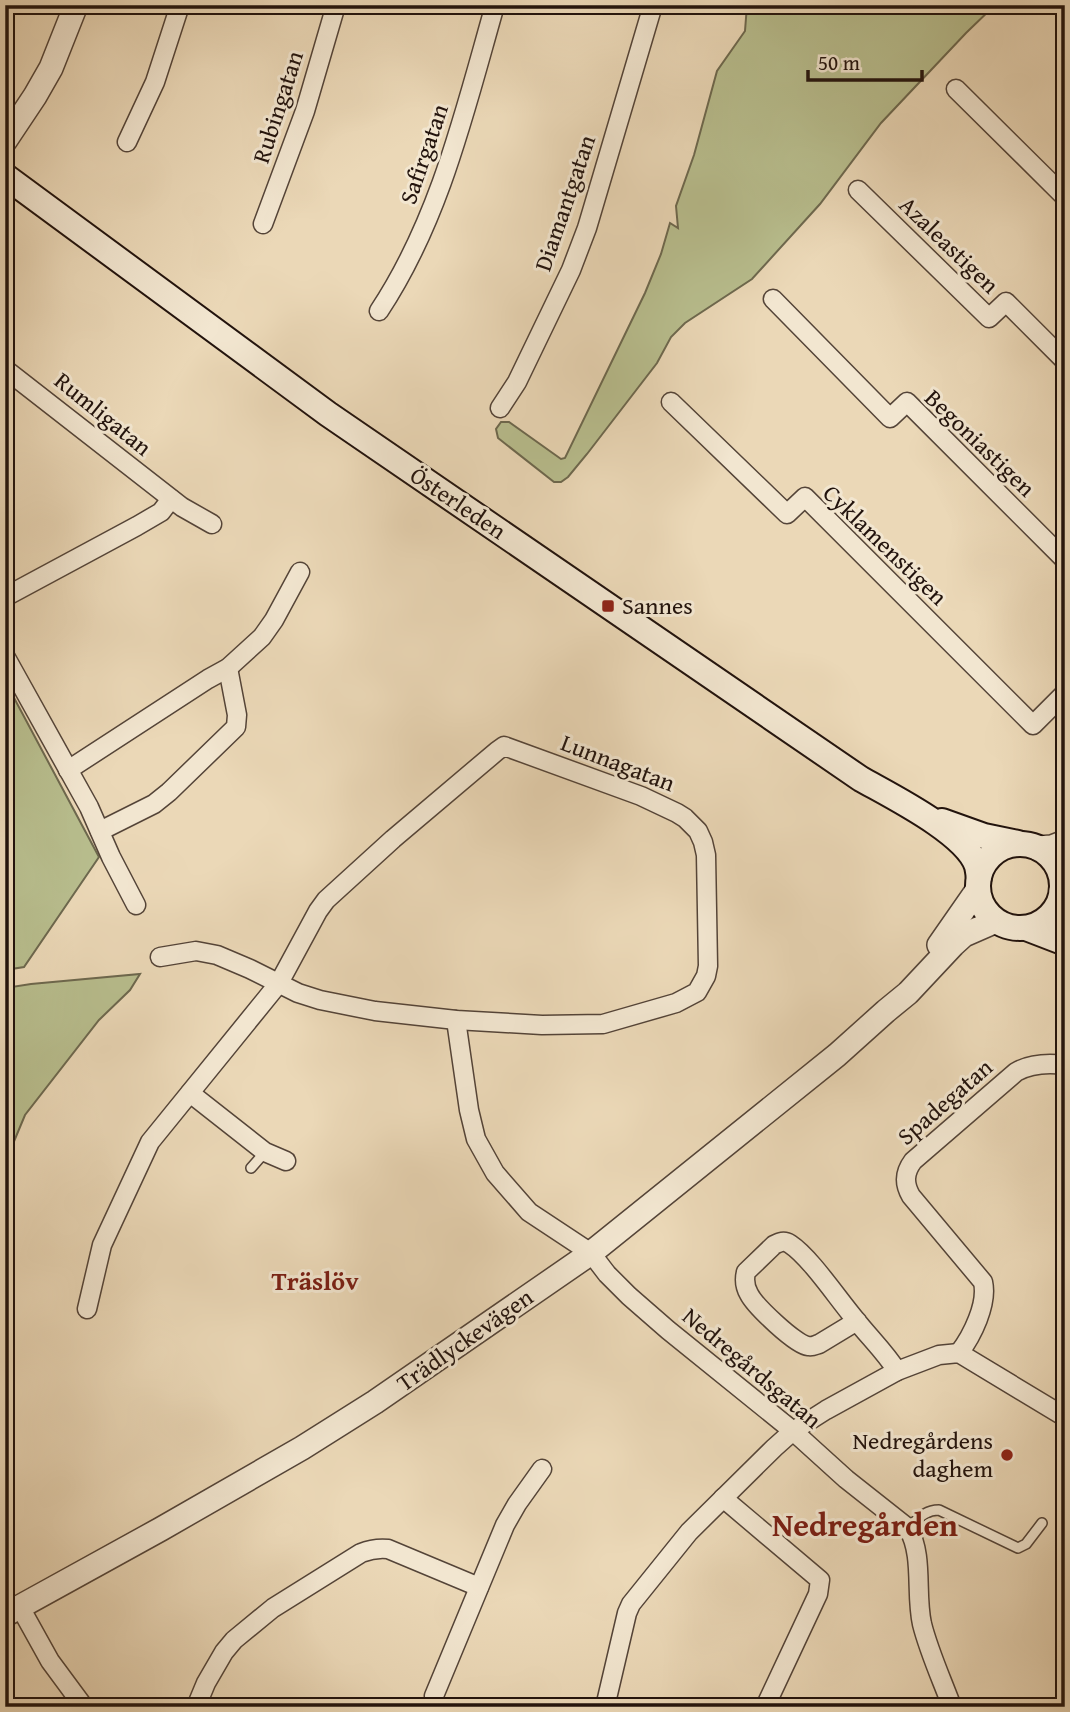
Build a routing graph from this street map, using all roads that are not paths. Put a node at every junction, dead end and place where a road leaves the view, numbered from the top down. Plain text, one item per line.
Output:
1 (76, 5) edge
2 (180, 5) edge
3 (336, 5) edge
4 (495, 5) edge
5 (653, 5) edge
6 (956, 89) dead end
7 (5, 141) edge
8 (127, 142) dead end
9 (5, 176) edge
10 (858, 190) dead end
11 (1065, 197) edge
12 (263, 224) dead end
13 (773, 299) dead end
14 (379, 311) dead end
15 (1065, 361) edge
16 (5, 369) edge
17 (671, 402) dead end
18 (500, 408) dead end
19 (171, 499) junction
20 (212, 524) dead end
21 (1065, 560) edge
22 (300, 572) dead end
23 (5, 597) edge
24 (5, 656) edge
25 (228, 668) junction
26 (1065, 693) edge
27 (68, 770) junction
28 (922, 814) junction
29 (100, 831) junction
30 (1065, 842) edge
31 (1029, 846) junction
32 (978, 883) junction
33 (1063, 896) edge
34 (136, 905) dead end
35 (996, 921) junction
36 (1026, 928) junction
37 (1065, 943) edge
38 (160, 957) dead end
39 (279, 983) junction
40 (886, 1011) junction
41 (456, 1020) junction
42 (1065, 1065) edge
43 (190, 1093) junction
44 (265, 1152) junction
45 (286, 1161) dead end
46 (251, 1168) dead end
47 (591, 1253) junction
48 (87, 1309) dead end
49 (857, 1321) junction
50 (959, 1353) junction
51 (897, 1371) junction
52 (1065, 1417) edge
53 (793, 1431) junction
54 (542, 1468) dead end
55 (723, 1498) junction
56 (1042, 1523) dead end
57 (908, 1528) junction
58 (479, 1587) junction
59 (13, 1611) edge
60 (434, 1696) dead end
61 (84, 1707) edge
62 (196, 1707) edge
63 (605, 1707) edge
64 (765, 1707) edge
65 (952, 1707) edge

1 - 7 street
2 - 8 street
3 - 12 street, Rubingatan
4 - 14 street, Safirgatan
5 - 18 street, Diamantgatan
6 - 11 street
9 - 28 main road, Österleden
10 - 15 street, Azaleastigen
13 - 21 street, Begoniastigen
16 - 19 street, Rumligatan
17 - 26 street, Cyklamenstigen
19 - 20 street, Rumligatan
19 - 23 street
22 - 25 street
24 - 27 street
25 - 27 street
25 - 29 street
27 - 29 street
28 - 31 main road, Österleden
28 - 32 main road, Österleden
29 - 34 street
30 - 31 street, Trädlyckevägen
31 - 32 main road, Trädlyckevägen
31 - 33 main road
32 - 35 main road
32 - 40 street, Trädlyckevägen
33 - 36 main road
35 - 36 main road
35 - 40 street, Trädlyckevägen
36 - 37 main road
38 - 39 street, Lunnagatan
39 - 41 street, Lunnagatan
39 - 41 street, Lunnagatan
39 - 43 street
40 - 47 street, Trädlyckevägen
41 - 47 street, Nedregårdsgatan
42 - 50 street, Spadegatan
43 - 44 street
43 - 48 street
44 - 45 street
44 - 46 lane
47 - 53 street, Nedregårdsgatan
47 - 59 street, Trädlyckevägen
49 - 49 street
49 - 51 street
50 - 51 street
50 - 52 street
51 - 53 street
53 - 55 street
53 - 57 street, Nedregårdsgatan
54 - 58 street
55 - 63 street
55 - 64 street
56 - 57 lane
57 - 65 street
58 - 60 street
58 - 62 street
59 - 61 street

